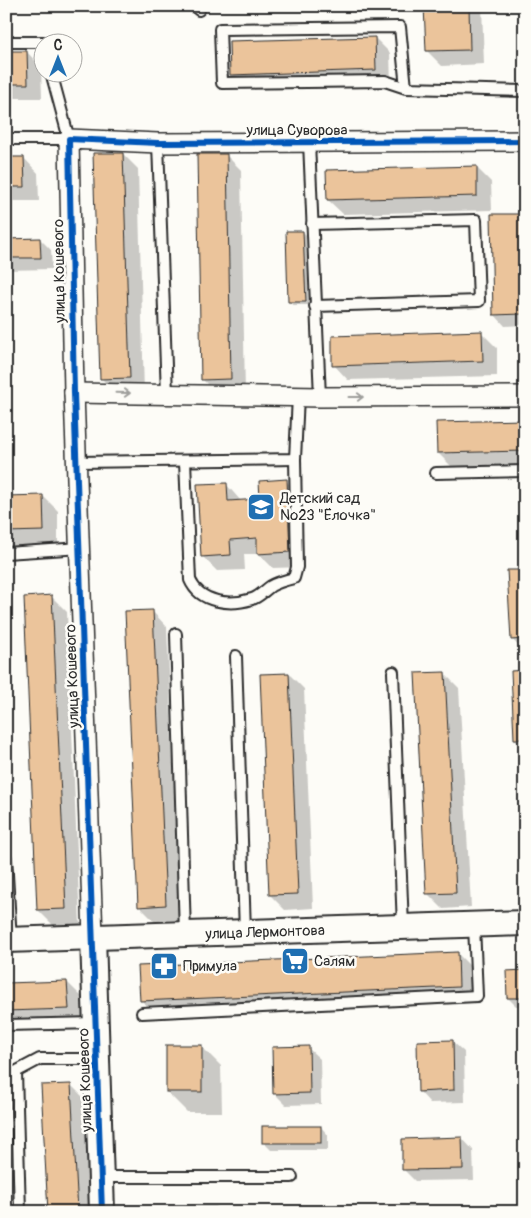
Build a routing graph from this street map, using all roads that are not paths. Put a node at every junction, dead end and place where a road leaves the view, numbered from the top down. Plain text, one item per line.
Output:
1 (6, 42) edge
2 (32, 42) edge
3 (54, 82) edge
4 (406, 88) junction
5 (525, 91) edge
6 (6, 139) edge
7 (69, 139) junction
8 (525, 141) edge
9 (309, 142) junction
10 (158, 143) junction
11 (312, 224) junction
12 (316, 306) junction
13 (74, 393) junction
14 (167, 394) junction
15 (298, 396) junction
16 (525, 396) edge
17 (320, 397) junction
18 (295, 459) junction
19 (185, 461) junction
20 (77, 462) junction
21 (525, 471) edge
22 (436, 473) dead end
23 (81, 548) junction
24 (6, 553) edge
25 (176, 634) dead end
26 (236, 656) dead end
27 (393, 672) dead end
28 (6, 858) edge
29 (525, 923) edge
30 (474, 925) junction
31 (403, 927) junction
32 (245, 932) junction
33 (185, 934) junction
34 (93, 937) junction
35 (9, 940) edge
36 (142, 1013) dead end
37 (96, 1023) junction
38 (6, 1025) edge
39 (97, 1058) junction
40 (16, 1072) junction
41 (6, 1077) edge
42 (101, 1177) junction
43 (292, 1177) dead end
44 (20, 1212) edge
45 (102, 1212) edge

1 - 2 lane
3 - 7 lane
4 - 4 lane
4 - 5 lane
6 - 7 lane
7 - 10 street, улица Суворова
7 - 13 street, улица Кошевого
8 - 9 street, улица Суворова
9 - 10 street, улица Суворова
9 - 11 lane
10 - 14 lane
11 - 12 lane
11 - 12 lane
12 - 17 lane
13 -> 14 street
13 - 20 street, улица Кошевого
14 - 15 street
15 - 17 street
15 - 18 lane
17 -> 16 street
18 - 19 lane
18 - 19 lane
19 - 20 lane
20 - 23 street, улица Кошевого
21 - 22 lane
23 - 24 lane
23 - 34 street, улица Кошевого
25 - 33 lane
26 - 32 lane
27 - 31 lane
28 - 35 lane
29 - 30 street, улица Лермонтова
30 - 31 street, улица Лермонтова
30 - 36 lane
31 - 32 street, улица Лермонтова
32 - 33 street, улица Лермонтова
33 - 34 street, улица Лермонтова
34 - 35 street, улица Лермонтова
34 - 37 street, улица Кошевого
37 - 38 lane
37 - 39 street, улица Кошевого
39 - 40 lane
39 - 42 street, улица Кошевого
40 - 41 lane
40 - 44 lane
42 - 43 lane
42 - 45 street, улица Кошевого

